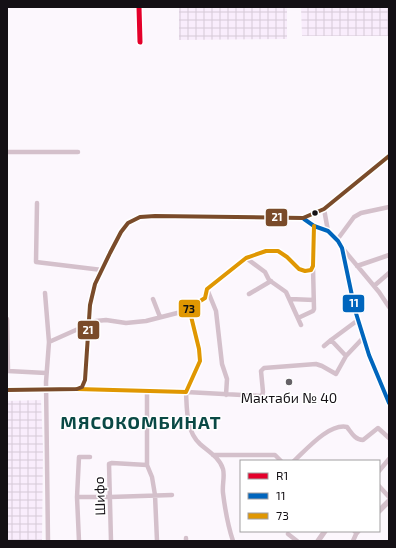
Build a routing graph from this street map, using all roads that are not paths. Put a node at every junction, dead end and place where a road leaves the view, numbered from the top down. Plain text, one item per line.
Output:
1 (7, 152) edge
2 (78, 152) dead end
3 (389, 156) edge
4 (37, 203) dead end
5 (389, 207) edge
6 (324, 209) junction
7 (303, 218) junction
8 (314, 226) junction
9 (328, 231) junction
10 (337, 240) junction
11 (342, 248) junction
12 (389, 255) edge
13 (246, 258) junction
14 (313, 266) junction
15 (357, 266) junction
16 (102, 270) junction
17 (389, 273) edge
18 (271, 282) junction
19 (374, 286) junction
20 (207, 289) junction
21 (45, 294) dead end
22 (249, 294) dead end
23 (290, 299) junction
24 (153, 300) dead end
25 (314, 300) junction
26 (389, 307) edge
27 (189, 308) junction
28 (160, 317) junction
29 (298, 318) junction
30 (7, 319) edge
31 (358, 320) junction
32 (89, 324) junction
33 (301, 325) dead end
34 (363, 338) junction
35 (330, 340) junction
36 (49, 342) junction
37 (324, 346) dead end
38 (346, 356) junction
39 (46, 373) junction
40 (77, 389) junction
41 (7, 390) edge
42 (46, 390) junction
43 (147, 391) junction
44 (186, 392) junction
45 (226, 394) junction
46 (389, 403) edge
47 (389, 438) edge
48 (213, 455) junction
49 (90, 457) dead end
50 (389, 459) edge
51 (279, 460) edge
52 (295, 460) edge
53 (147, 465) junction
54 (380, 470) edge
55 (380, 487) edge
56 (155, 495) junction
57 (172, 495) dead end
58 (77, 497) junction
59 (110, 497) junction
60 (389, 497) edge
61 (389, 501) edge
62 (380, 510) edge
63 (324, 532) edge
64 (288, 534) dead end
65 (48, 541) edge
66 (80, 541) edge
67 (111, 541) edge
68 (157, 541) edge
69 (233, 541) edge
70 (297, 541) edge
71 (318, 541) edge

1 - 2 street
3 - 6 street
4 - 16 street
5 - 10 street
6 - 7 street
6 - 9 street
7 - 8 street
7 - 16 street
8 - 9 street
8 - 14 street
9 - 10 street
10 - 11 street
11 - 15 street
11 - 31 street
12 - 15 street
13 - 14 street
13 - 18 street
13 - 20 street
14 - 25 street
15 - 19 street
16 - 32 street
17 - 19 street
18 - 22 street
18 - 23 street
19 - 26 street
20 - 27 street
20 - 45 street
21 - 36 street
23 - 25 street
23 - 29 street
24 - 28 street
25 - 29 street
27 - 28 street
27 - 44 street
28 - 32 street
29 - 33 street
30 - 39 street
31 - 34 street
31 - 35 street
32 - 36 street
32 - 40 street
34 - 38 street
34 - 46 street
35 - 37 street
35 - 38 street
36 - 39 street
38 - 45 street
39 - 42 street
40 - 42 street
40 - 43 street
41 - 42 street
42 - 65 street
43 - 44 street
43 - 53 street
44 - 45 street
44 - 48 street
47 - 52 street
48 - 51 street
48 - 69 street
49 - 58 street
50 - 54 street
53 - 56 street
53 - 59 street, Шифо
55 - 60 street
56 - 57 street
56 - 59 street
56 - 68 street
58 - 59 street
58 - 66 street
59 - 67 street, Шифо
61 - 62 street
63 - 71 street
64 - 70 street

